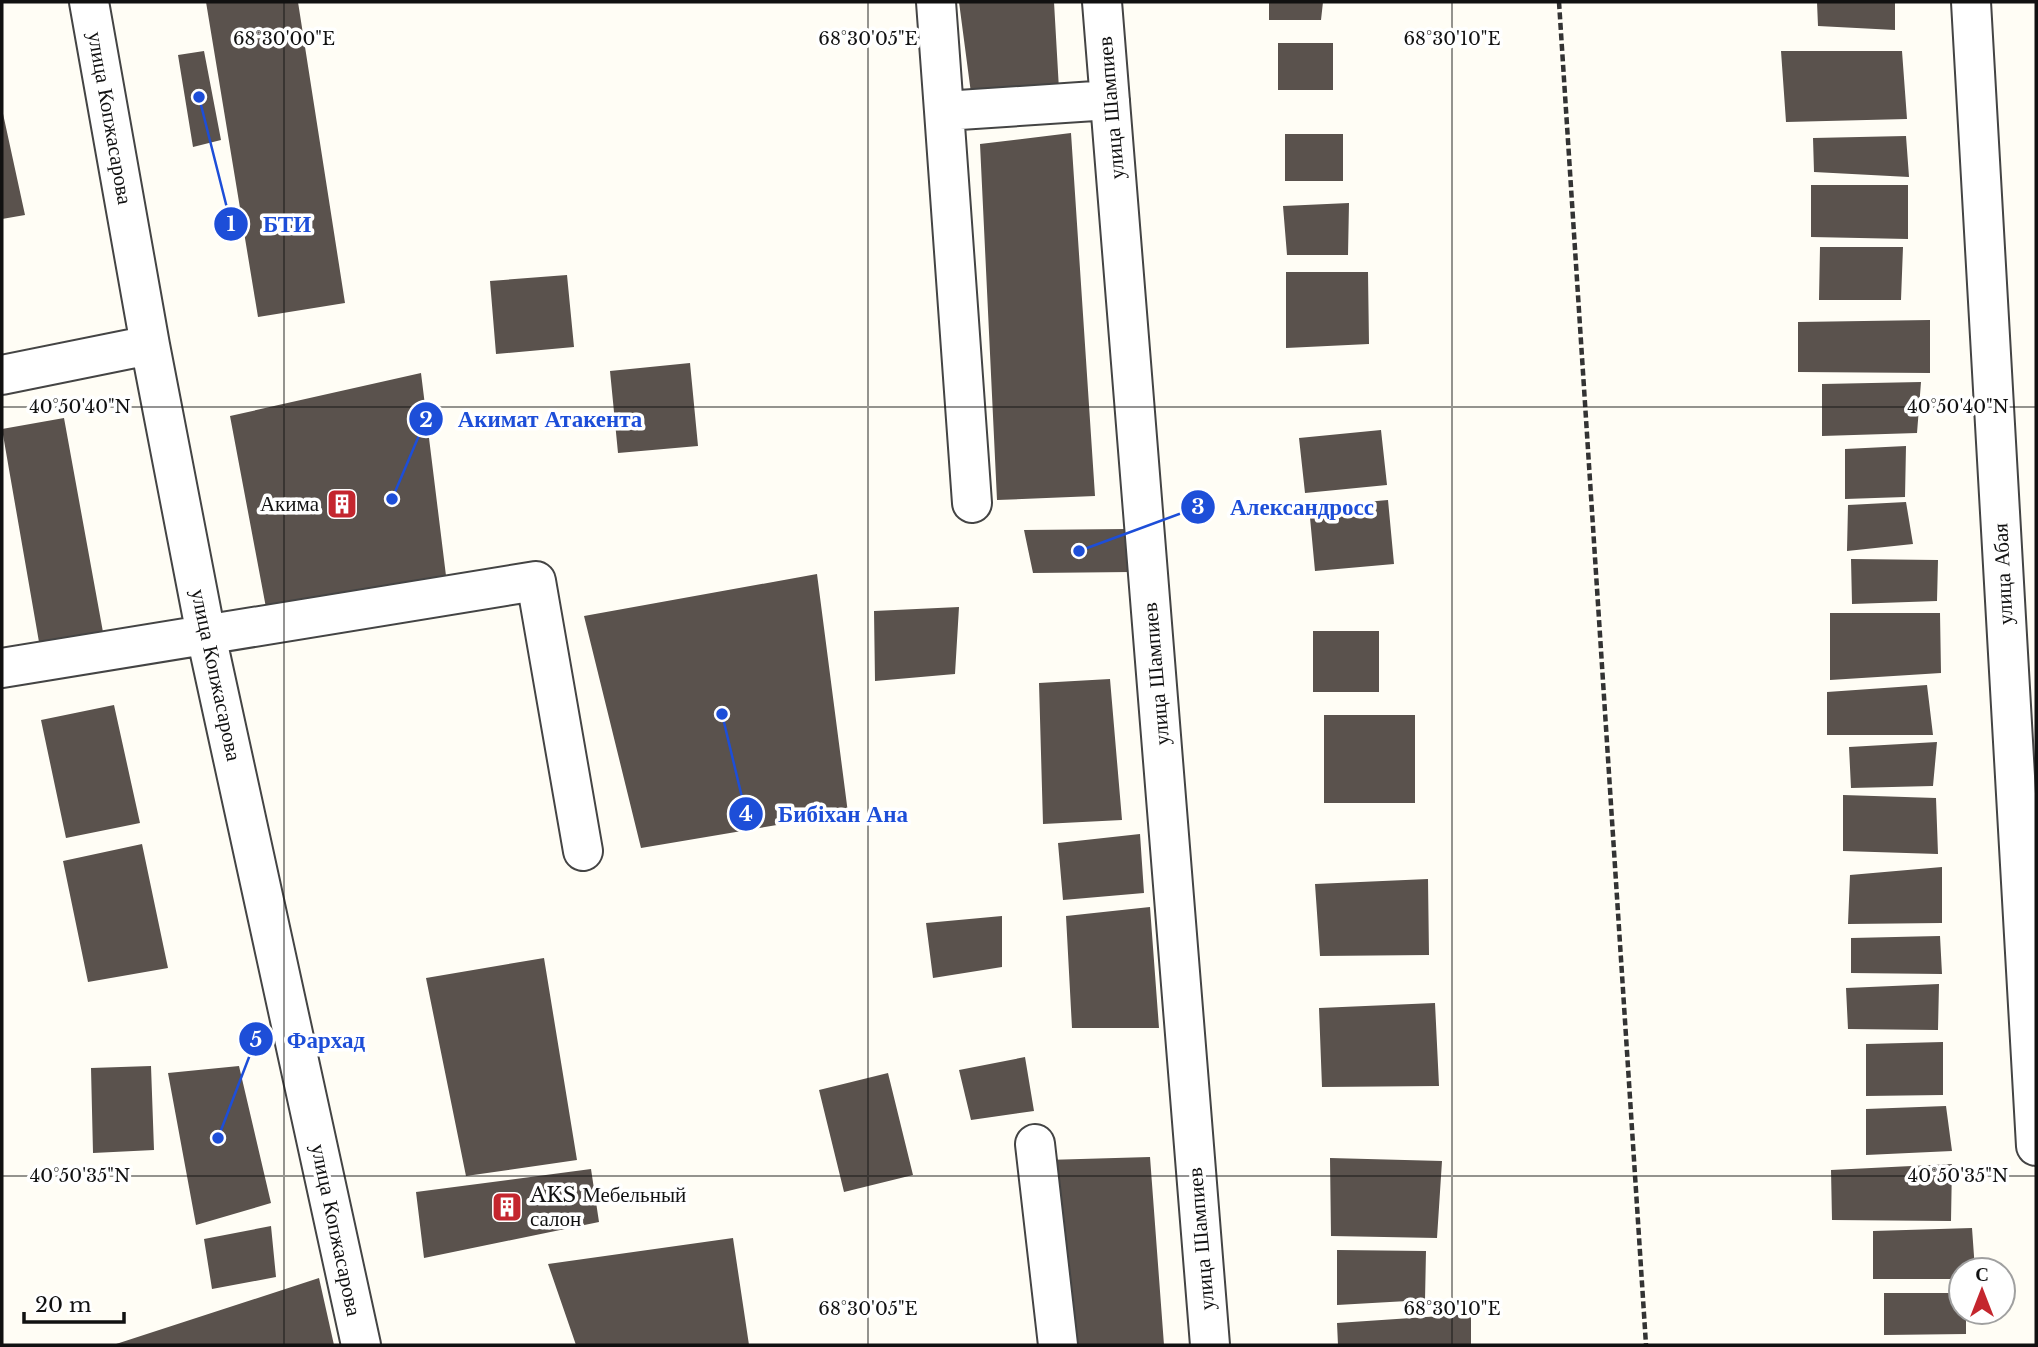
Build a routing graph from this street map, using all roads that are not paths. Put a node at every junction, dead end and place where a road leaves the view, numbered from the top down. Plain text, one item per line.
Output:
1 (89, 2) edge
2 (936, 2) edge
3 (1102, 2) edge
4 (1971, 2) edge
5 (1110, 100) junction
6 (944, 111) junction
7 (150, 345) junction
8 (2, 375) edge
9 (972, 503) dead end
10 (206, 635) junction
11 (2, 668) edge
12 (583, 851) dead end
13 (1035, 1144) dead end
14 (2036, 1146) edge
15 (361, 1345) edge
16 (1058, 1345) edge
17 (1210, 1345) edge

1 - 7 street, улица Копжасарова
2 - 6 street
3 - 5 street, улица Шампиев
4 - 14 street, улица Абая
5 - 6 street
5 - 17 street, улица Шампиев
6 - 9 street
7 - 8 street
7 - 10 street, улица Копжасарова
10 - 11 street
10 - 12 street
10 - 15 street, улица Копжасарова
13 - 16 street

